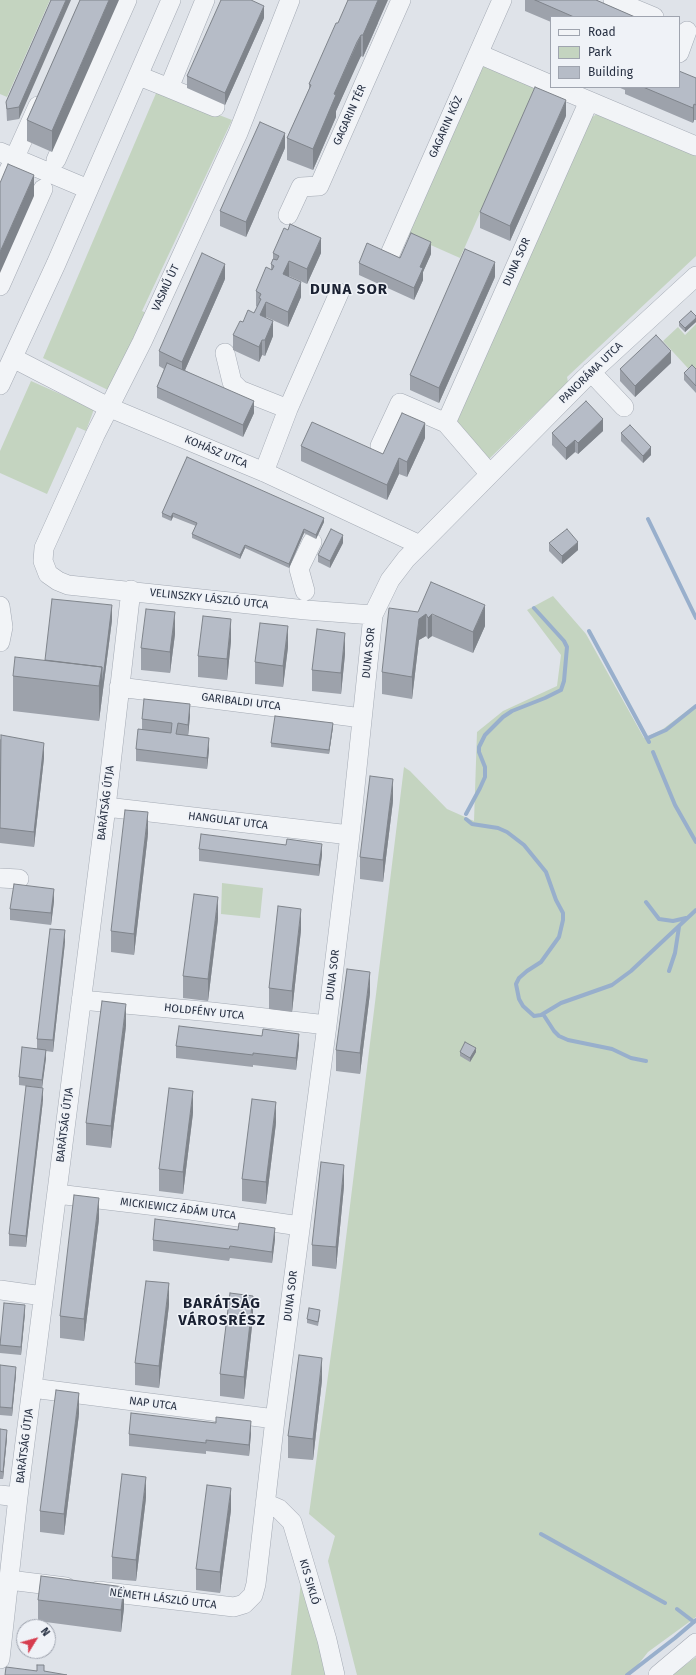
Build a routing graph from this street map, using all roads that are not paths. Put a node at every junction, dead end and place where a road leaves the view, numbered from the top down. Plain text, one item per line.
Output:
1 (127, 0) edge
2 (171, 0) edge
3 (204, 0) edge
4 (290, 0) edge
5 (401, 0) edge
6 (502, 0) edge
7 (613, 0) edge
8 (652, 16) edge
9 (687, 31) edge
10 (680, 50) edge
11 (479, 54) junction
12 (138, 76) junction
13 (550, 85) edge
14 (169, 88) junction
15 (558, 88) edge
16 (43, 93) edge
17 (589, 101) junction
18 (215, 107) dead end
19 (696, 146) edge
20 (8, 155) edge
21 (56, 160) dead end
22 (43, 189) dead end
23 (88, 189) junction
24 (0, 190) edge
25 (288, 215) dead end
26 (390, 254) edge
27 (696, 276) edge
28 (0, 286) edge
29 (339, 293) dead end
30 (225, 352) dead end
31 (13, 358) junction
32 (591, 372) junction
33 (0, 385) edge
34 (108, 407) junction
35 (624, 407) dead end
36 (288, 409) junction
37 (446, 423) junction
38 (380, 446) dead end
39 (264, 472) junction
40 (489, 473) junction
41 (312, 542) dead end
42 (420, 545) junction
43 (48, 574) joint
44 (131, 590) junction
45 (305, 591) dead end
46 (0, 606) edge
47 (373, 615) junction
48 (0, 642) edge
49 (119, 687) junction
50 (362, 718) junction
51 (106, 807) junction
52 (350, 835) junction
53 (81, 1000) junction
54 (327, 1025) junction
55 (56, 1194) junction
56 (300, 1226) junction
57 (0, 1290) edge
58 (43, 1296) junction
59 (32, 1388) junction
60 (275, 1419) junction
61 (9, 1496) edge
62 (265, 1503) junction
63 (10, 1580) junction
64 (256, 1584) joint
65 (2, 1630) edge
66 (696, 1643) edge
67 (0, 1659) edge
68 (335, 1675) edge
69 (658, 1675) edge

1 - 21 street
2 - 12 street
3 - 14 street
4 - 34 street, VASMŰ ÚT
5 - 25 street, GAGARIN TÉR
6 - 11 street, GAGARIN KÖZ
7 - 8 street
9 - 10 street
11 - 13 street
11 - 26 street, GAGARIN KÖZ
12 - 14 street
12 - 23 street
14 - 18 street
15 - 17 street
16 - 20 street
17 - 19 street
17 - 37 street, DUNA SOR
20 - 23 street
20 - 24 street
22 - 28 street
23 - 31 street
27 - 32 street, PANORÁMA UTCA
29 - 36 street
30 - 36 street
31 - 33 street
31 - 34 street, KOHÁSZ UTCA
32 - 35 street
32 - 40 street, PANORÁMA UTCA
34 - 39 street, KOHÁSZ UTCA
34 - 43 street, VASMŰ ÚT
36 - 39 street
37 - 38 street
37 - 40 street
39 - 42 street, KOHÁSZ UTCA
40 - 42 street, DUNA SOR
41 - 45 street
42 - 47 street, DUNA SOR
43 - 44 street, VELINSZKY LÁSZLÓ UTCA
44 - 47 street, VELINSZKY LÁSZLÓ UTCA
44 - 49 street, BARÁTSÁG ÚTJA
46 - 48 street
47 - 50 street, DUNA SOR
49 - 50 street, GARIBALDI UTCA
49 - 51 street, BARÁTSÁG ÚTJA
50 - 52 street, DUNA SOR
51 - 52 street, HANGULAT UTCA
51 - 53 street, BARÁTSÁG ÚTJA
52 - 54 street, DUNA SOR
53 - 54 street, HOLDFÉNY UTCA
53 - 55 street, BARÁTSÁG ÚTJA
54 - 56 street, DUNA SOR
55 - 56 street, MICKIEWICZ ÁDÁM UTCA
55 - 58 street, BARÁTSÁG ÚTJA
56 - 60 street, DUNA SOR
57 - 58 street
58 - 59 street, BARÁTSÁG ÚTJA
59 - 60 street, NAP UTCA
59 - 61 street, BARÁTSÁG ÚTJA
60 - 62 street, DUNA SOR
61 - 63 street, BARÁTSÁG ÚTJA
62 - 64 street, DUNA SOR
62 - 68 street, KIS SIKLÓ
63 - 64 street, NÉMETH LÁSZLÓ UTCA
63 - 65 street, BARÁTSÁG ÚTJA
65 - 67 street, BARÁTSÁG ÚTJA
66 - 69 street

